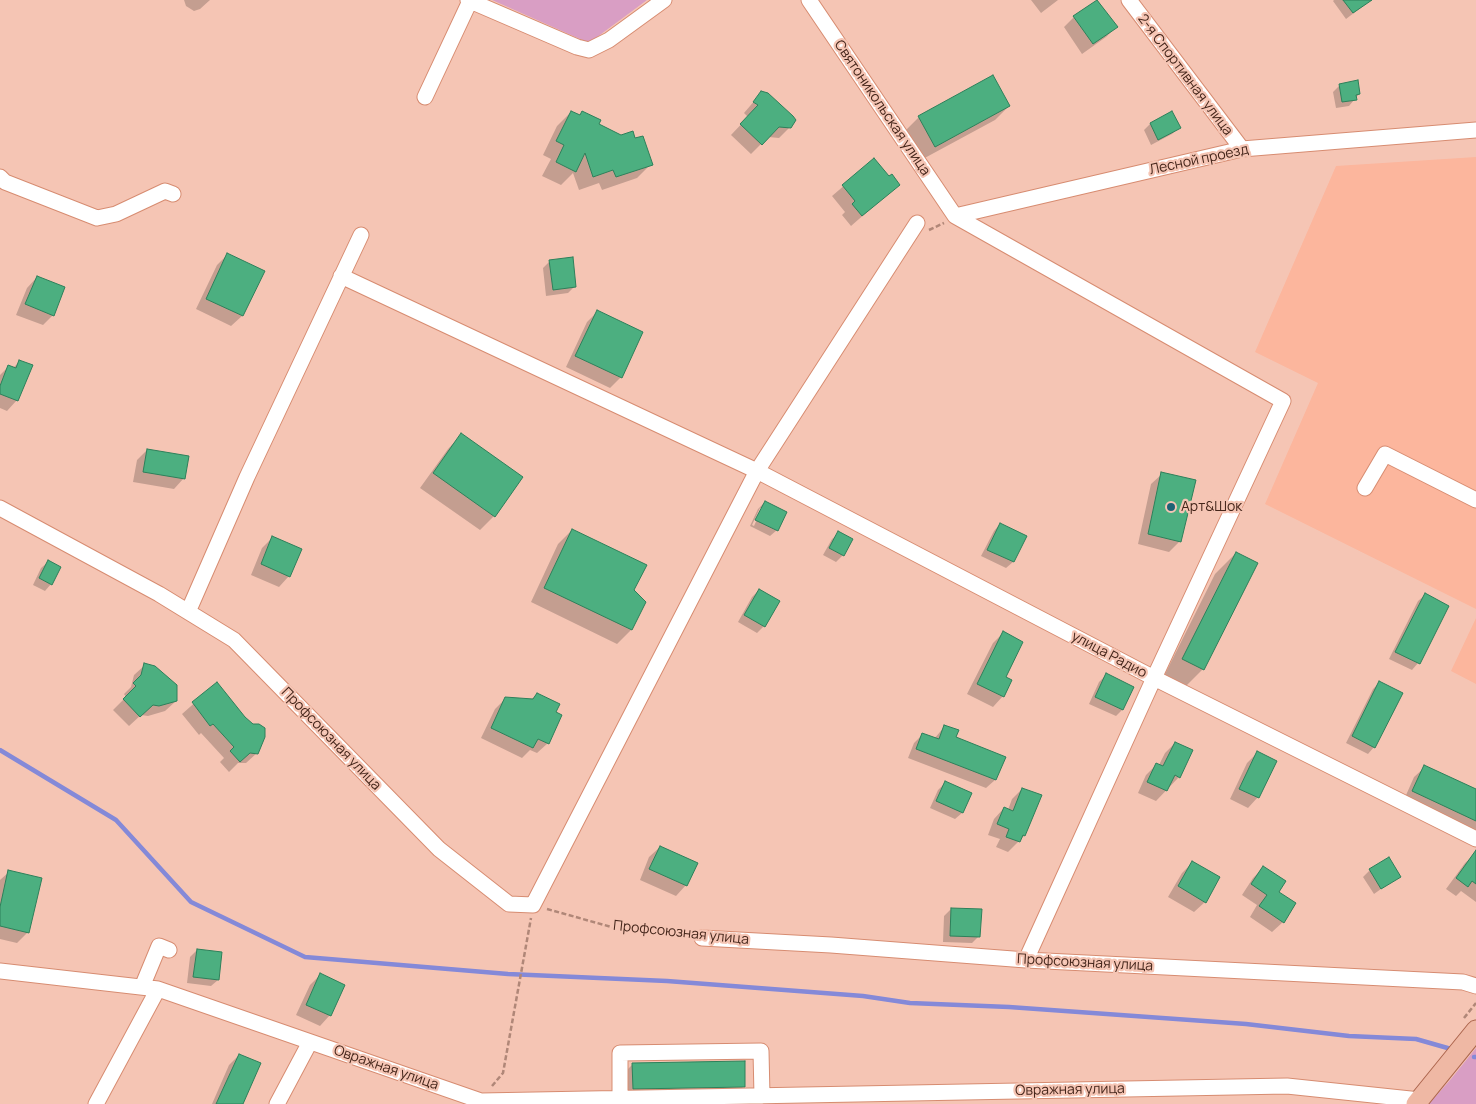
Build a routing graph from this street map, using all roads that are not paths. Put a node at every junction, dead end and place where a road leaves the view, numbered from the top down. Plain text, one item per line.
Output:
1 (469, 0) edge
2 (664, 0) edge
3 (808, 0) edge
4 (1129, 0) edge
5 (425, 97) dead end
6 (1476, 130) edge
7 (1242, 149) junction
8 (0, 177) edge
9 (173, 194) dead end
10 (955, 216) junction
11 (917, 223) road end
12 (361, 235) dead end
13 (341, 276) junction
14 (751, 468) junction
15 (1365, 488) dead end
16 (1476, 500) edge
17 (0, 508) edge
18 (188, 612) junction
19 (1154, 678) junction
20 (1476, 840) edge
21 (702, 938) road end
22 (169, 950) dead end
23 (1026, 960) junction
24 (0, 971) edge
25 (1476, 986) edge
26 (142, 987) junction
27 (158, 989) junction
28 (1476, 1030) edge
29 (310, 1042) junction
30 (1004, 1092) junction
31 (762, 1096) junction
32 (620, 1098) junction
33 (480, 1102) edge
34 (1418, 1102) edge
35 (96, 1104) edge
36 (277, 1104) edge
37 (993, 1104) edge

1 - 2 street
1 - 5 street
3 - 10 street, Святоникольская улица
4 - 7 street, 2-я Спортивная улица
6 - 7 street, Лесной проезд
7 - 10 street, Лесной проезд
8 - 9 street
10 - 19 street
11 - 14 street
12 - 13 street
13 - 14 street, улица Радио
13 - 18 street
14 - 18 street, Профсоюзная улица
14 - 19 street, улица Радио
15 - 16 street
17 - 18 street, Профсоюзная улица
19 - 20 street, улица Радио
19 - 23 street
21 - 23 street, Профсоюзная улица
22 - 26 street
23 - 25 street, Профсоюзная улица
24 - 26 street, Овражная улица
26 - 27 street, Овражная улица
27 - 29 street, Овражная улица
27 - 35 street
28 - 34 main road
29 - 33 street, Овражная улица
29 - 36 street
30 - 31 street, Овражная улица
30 - 34 street, Овражная улица
30 - 37 street
31 - 32 street, Овражная улица
31 - 32 street
32 - 33 street, Овражная улица

